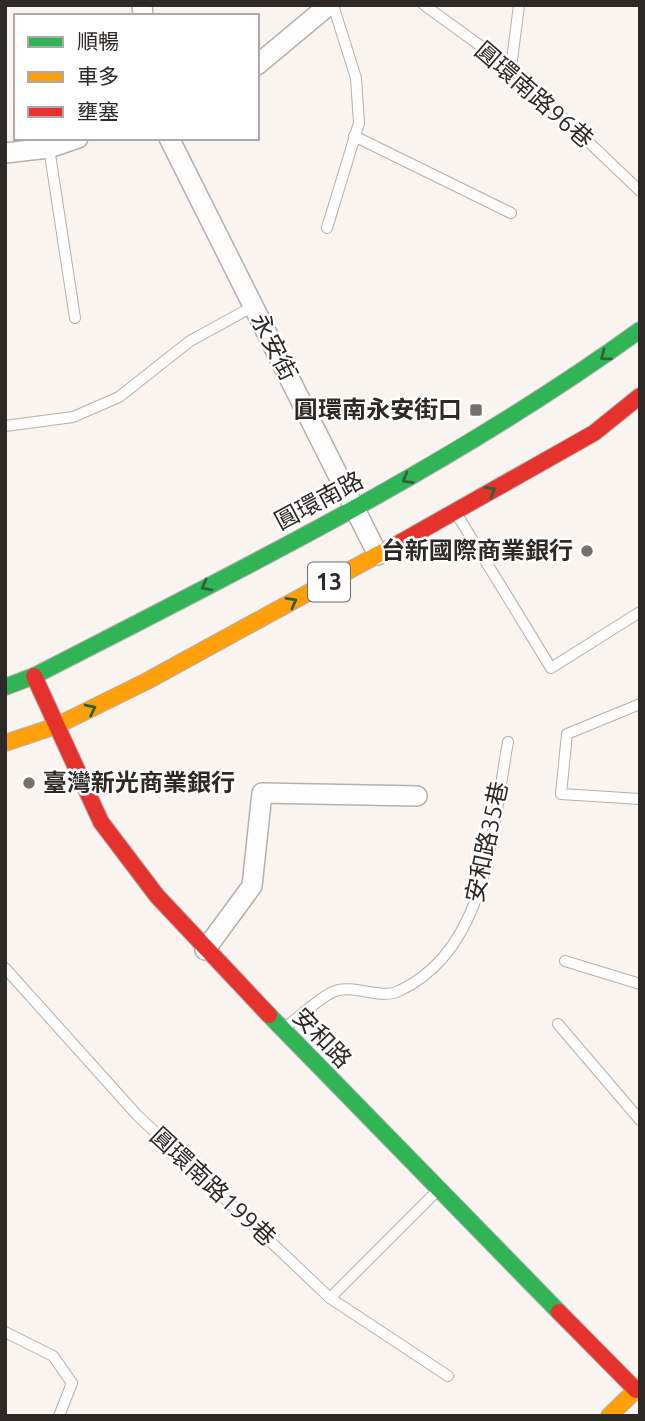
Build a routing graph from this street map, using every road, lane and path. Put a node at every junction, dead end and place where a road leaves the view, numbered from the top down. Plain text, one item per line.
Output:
1 (331, 5) edge
2 (424, 5) edge
3 (519, 5) edge
4 (259, 63) edge
5 (511, 68) junction
6 (355, 136) junction
7 (72, 140) edge
8 (170, 140) edge
9 (49, 148) junction
10 (5, 153) edge
11 (640, 191) edge
12 (511, 213) dead end
13 (327, 228) dead end
14 (254, 306) junction
15 (75, 318) dead end
16 (640, 330) edge
17 (640, 396) edge
18 (5, 426) edge
19 (355, 509) junction
20 (455, 511) junction
21 (378, 555) junction
22 (640, 612) edge
23 (34, 676) junction
24 (5, 687) edge
25 (640, 704) edge
26 (56, 726) junction
27 (5, 743) edge
28 (508, 743) dead end
29 (417, 796) dead end
30 (640, 799) edge
31 (205, 950) junction
32 (565, 961) dead end
33 (5, 968) edge
34 (640, 984) edge
35 (558, 1024) dead end
36 (282, 1030) junction
37 (640, 1120) edge
38 (439, 1189) junction
39 (330, 1298) junction
40 (7, 1332) edge
41 (447, 1376) dead end
42 (638, 1388) edge
43 (59, 1416) edge
44 (609, 1416) edge

1 - 4 street
1 - 6 lane
2 - 5 lane, 圓環南路96巷
3 - 5 lane
5 - 11 lane, 圓環南路96巷
6 - 12 lane
6 - 13 lane
7 - 9 street
8 - 14 street, 永安街
9 - 10 street
9 - 15 lane
14 - 18 lane
14 - 19 street, 永安街
16 -> 19 main road, 圓環南路 / 13
20 -> 17 main road, 13
19 - 21 street, 永安街
19 -> 23 main road, 圓環南路 / 13
20 - 21 main road, 13
20 - 22 lane
26 -> 21 main road, 13
23 - 24 main road, 圓環南路 / 13
23 - 26 main road, 安和路
25 - 30 lane
26 - 27 main road, 13
26 - 31 main road, 安和路
28 - 36 lane, 安和路35巷
29 - 31 street
31 - 36 main road, 安和路
32 - 34 lane
33 - 39 lane, 圓環南路199巷
35 - 37 lane
36 - 38 main road, 安和路
38 - 39 lane
38 - 42 main road, 安和路
39 - 41 lane, 圓環南路199巷
40 - 43 lane
42 - 44 main road

